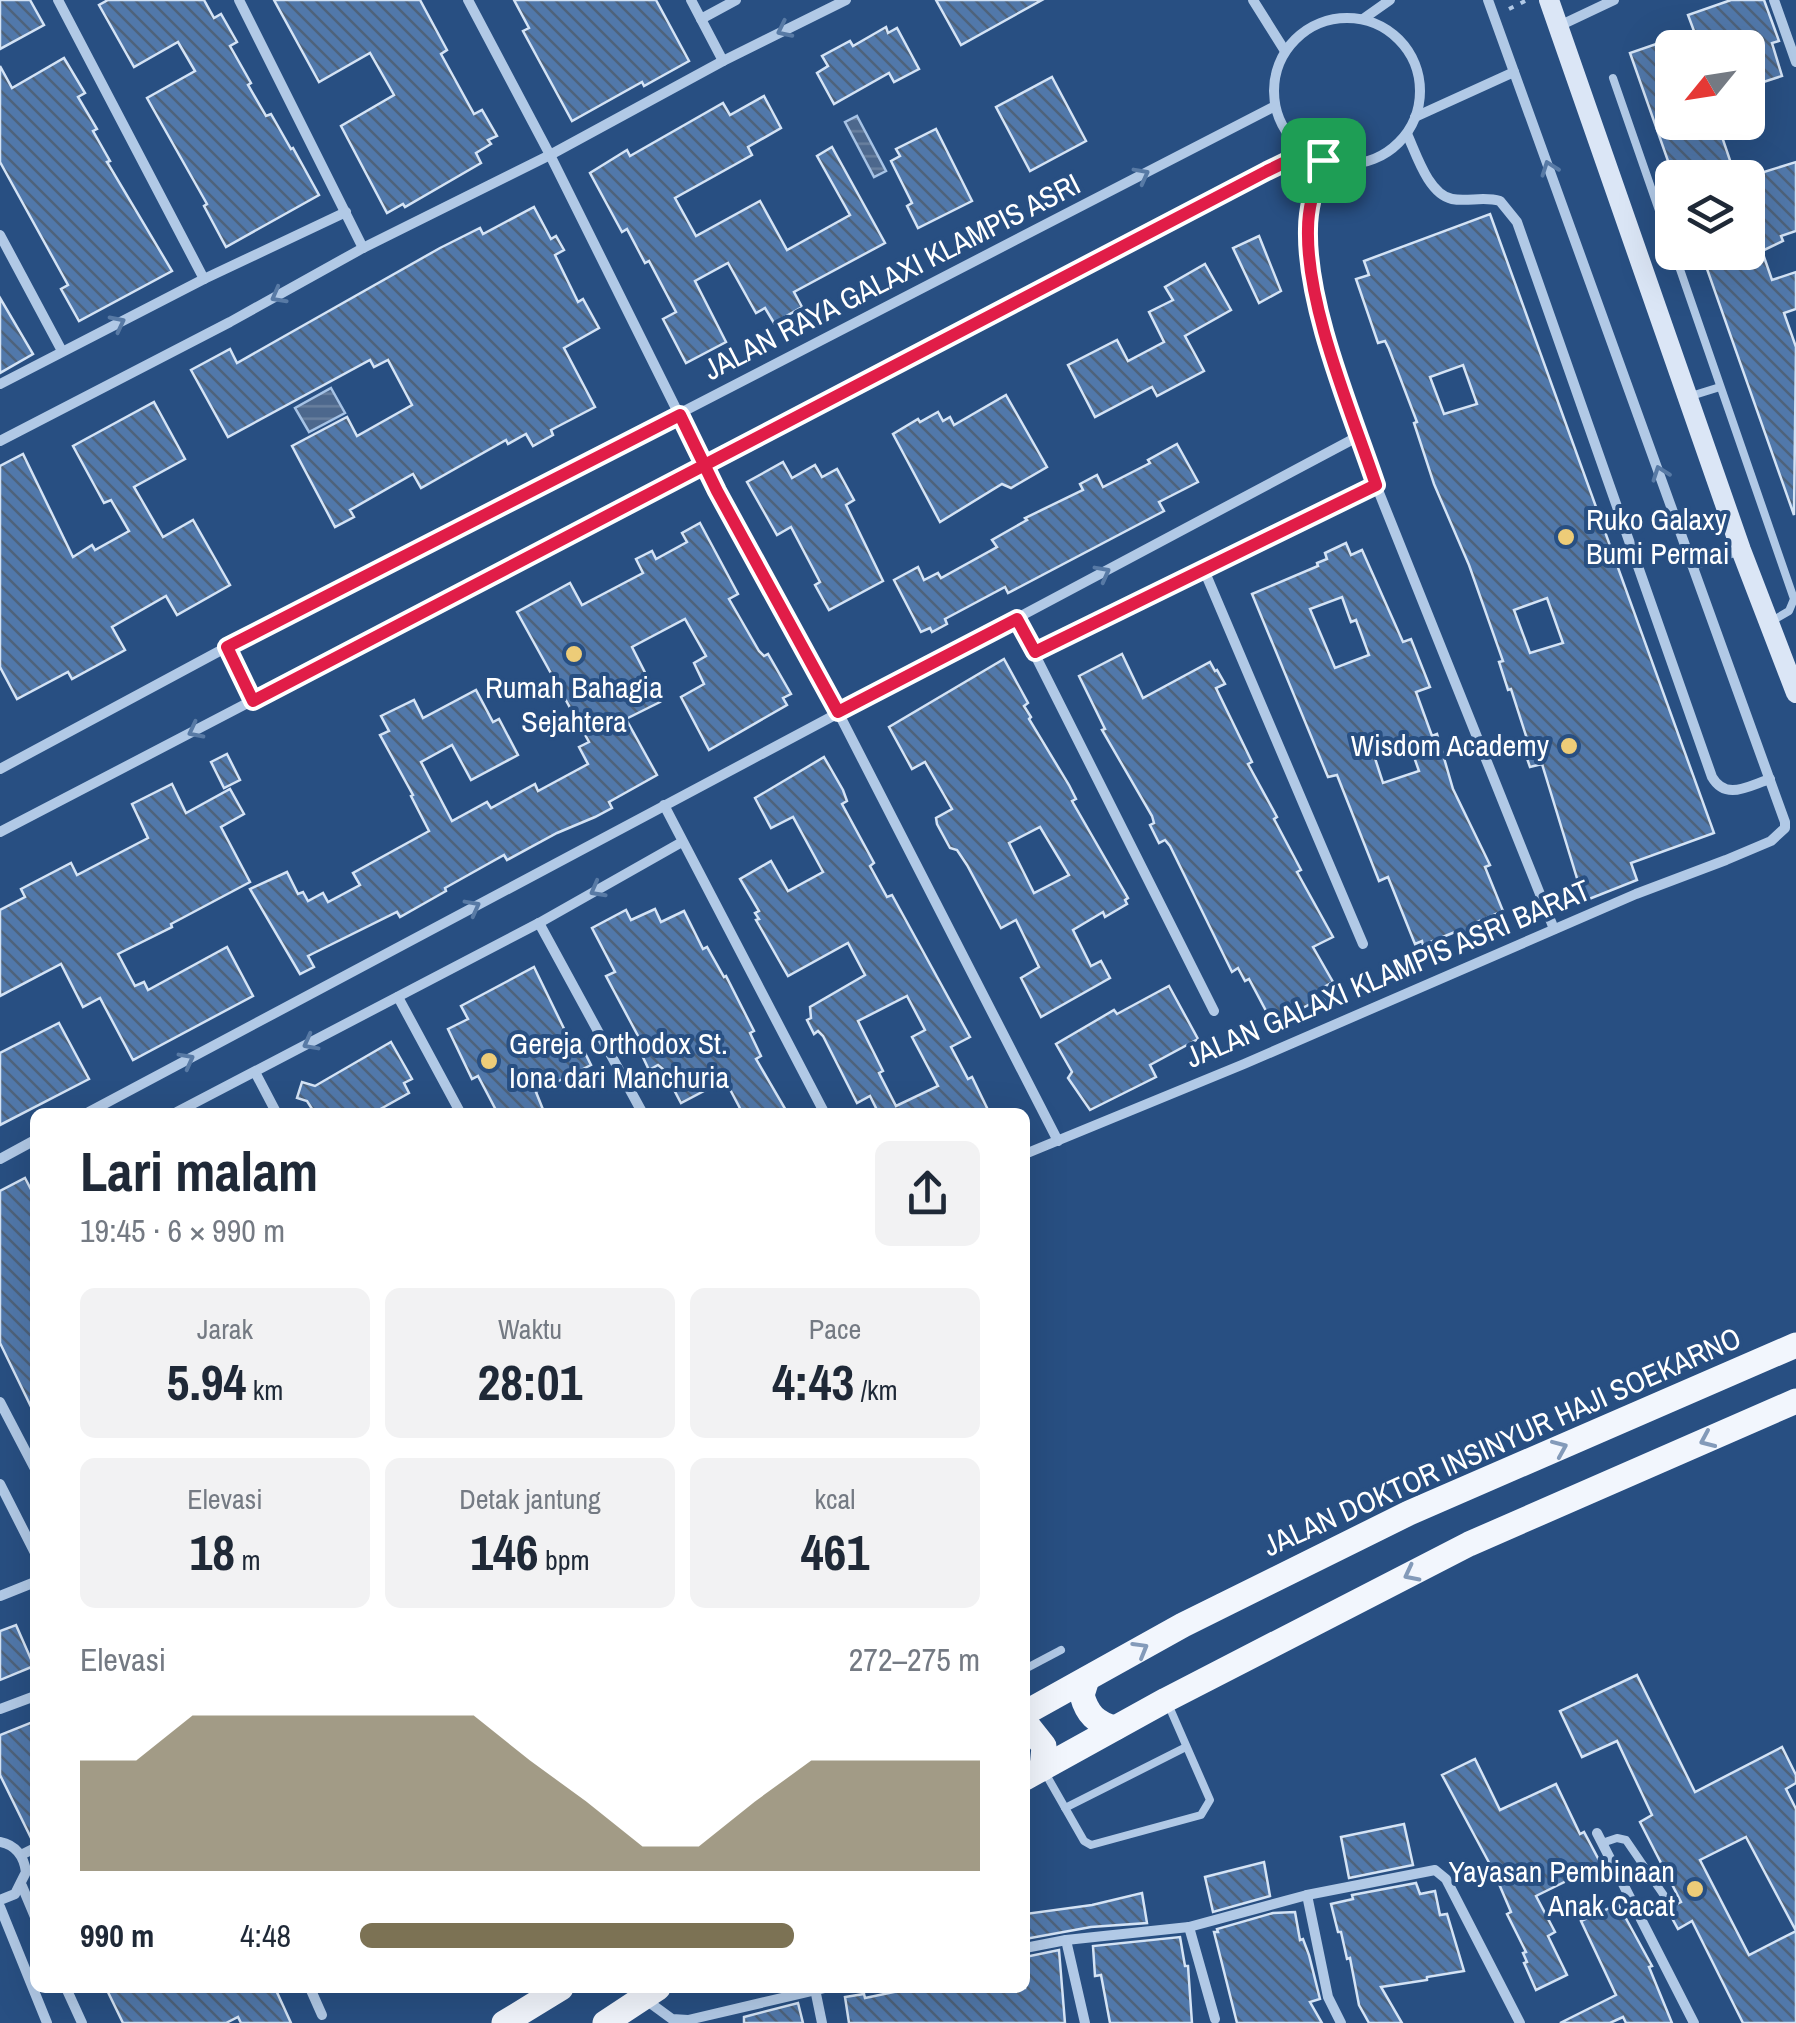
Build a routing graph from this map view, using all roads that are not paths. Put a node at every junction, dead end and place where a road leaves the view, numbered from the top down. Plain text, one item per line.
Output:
1 (58, 0) edge
2 (239, 0) edge
3 (468, 0) edge
4 (691, 0) edge
5 (736, 0) edge
6 (846, 0) edge
7 (1252, 0) edge
8 (1390, 0) edge
9 (1488, 0) edge
10 (1549, 0) edge
11 (1614, 0) edge
12 (1774, 0) edge
13 (701, 18) junction
14 (1363, 19) junction
15 (1559, 26) junction
16 (1286, 50) junction
17 (723, 61) junction
18 (1796, 62) edge
19 (1514, 72) junction
20 (1613, 78) dead end
21 (1275, 106) junction
22 (1415, 117) junction
23 (1407, 134) junction
24 (1306, 152) junction
25 (550, 155) junction
26 (1323, 160) junction
27 (1655, 198) edge
28 (346, 212) junction
29 (0, 235) edge
30 (363, 248) junction
31 (1680, 270) edge
32 (204, 279) junction
33 (62, 351) junction
34 (0, 384) edge
35 (1720, 387) junction
36 (1688, 396) junction
37 (680, 415) junction
38 (1359, 436) junction
39 (0, 441) edge
40 (705, 464) junction
41 (1376, 485) junction
42 (1732, 553) junction
43 (1693, 565) junction
44 (1204, 570) junction
45 (1017, 619) junction
46 (1770, 622) junction
47 (227, 647) junction
48 (1035, 652) junction
49 (1796, 693) edge
50 (253, 701) junction
51 (838, 712) junction
52 (0, 769) edge
53 (1770, 779) junction
54 (664, 806) junction
55 (0, 832) edge
56 (682, 842) junction
57 (539, 923) junction
58 (1554, 929) junction
59 (1364, 944) dead end
60 (398, 997) junction
61 (1214, 1011) dead end
62 (254, 1072) junction
63 (105, 1108) edge
64 (184, 1108) edge
65 (274, 1108) edge
66 (458, 1108) edge
67 (640, 1108) edge
68 (822, 1108) edge
69 (1058, 1141) junction
70 (30, 1143) edge
71 (1030, 1152) edge
72 (0, 1158) edge
73 (1796, 1346) edge
74 (1796, 1401) edge
75 (0, 1402) edge
76 (30, 1449) edge
77 (0, 1484) edge
78 (30, 1543) edge
79 (30, 1584) edge
80 (0, 1596) edge
81 (1060, 1650) dead end
82 (1030, 1666) edge
83 (1088, 1679) junction
84 (30, 1698) edge
85 (1166, 1700) junction
86 (0, 1709) edge
87 (1030, 1710) edge
88 (1030, 1728) edge
89 (1116, 1728) junction
90 (1186, 1747) junction
91 (1034, 1773) edge
92 (1065, 1808) junction
93 (1600, 1838) joint
94 (0, 1842) edge
95 (30, 1850) edge
96 (21, 1854) junction
97 (30, 1871) edge
98 (22, 1886) junction
99 (1306, 1894) junction
100 (1665, 1897) dead end
101 (0, 1903) edge
102 (30, 1905) edge
103 (1189, 1927) junction
104 (1066, 1940) junction
105 (1030, 1947) edge
106 (30, 1980) edge
107 (35, 1993) edge
108 (68, 1993) edge
109 (312, 1993) edge
110 (553, 1993) edge
111 (649, 1993) edge
112 (651, 1993) edge
113 (799, 1993) edge
114 (820, 1993) edge
115 (322, 2016) dead end
116 (1216, 2019) dead end
117 (47, 2023) edge
118 (82, 2023) edge
119 (504, 2023) edge
120 (605, 2023) edge
121 (822, 2023) edge
122 (1085, 2023) edge
123 (1341, 2023) edge
124 (1520, 2023) edge
125 (1694, 2023) edge

1 - 32 street
2 - 28 street
3 - 25 street
4 - 13 street
5 - 13 street
6 -> 17 street
7 - 16 street
8 - 14 street
9 - 19 street
10 - 15 main road
11 - 15 street
12 - 18 street
13 - 17 street
14 - 16 street
14 - 22 street
15 - 36 main road
16 - 21 street
17 - 25 street
19 - 22 street
43 -> 19 street
20 - 27 lane
21 - 24 street
37 -> 21 street, JALAN RAYA GALAXI KLAMPIS ASRI
22 - 23 street
23 - 26 street
23 - 53 street
24 - 26 street
24 - 40 street
25 - 30 street
25 - 37 street
26 - 38 street
28 - 30 street
28 - 32 street
29 - 33 street
30 -> 39 street
31 - 35 lane
33 -> 32 street
33 - 34 street
35 - 36 lane
35 - 46 lane
36 - 42 main road
37 - 40 street
37 - 47 street, JALAN RAYA GALAXI KLAMPIS ASRI
38 - 41 street
45 -> 38 street
40 - 50 street
40 - 51 street
41 - 44 street
41 - 58 street
42 - 43 street
42 - 46 main road
43 - 53 street
44 - 48 street
44 - 59 street
45 - 48 street
45 - 51 street
46 - 49 main road
47 - 50 street
47 - 52 street, JALAN RAYA GALAXI KLAMPIS ASRI
48 - 61 street
50 -> 55 street
51 - 54 street
51 - 69 street
53 - 58 street, JALAN GALAXI KLAMPIS ASRI BARAT
54 - 56 street
63 -> 54 street
56 -> 57 street
56 - 68 street
57 - 60 street
57 - 67 street
58 - 69 street, JALAN GALAXI KLAMPIS ASRI BARAT
60 -> 62 street
60 - 66 street
62 - 64 street
62 - 65 street
69 - 71 street, JALAN GALAXI KLAMPIS ASRI BARAT
70 - 72 street
83 -> 73 main road, JALAN DOKTOR INSINYUR HAJI SOEKARNO
74 -> 85 main road
75 - 76 street
77 - 78 street
79 - 80 street
81 - 82 lane
83 - 87 main road, JALAN DOKTOR INSINYUR HAJI SOEKARNO
83 - 89 main road
84 - 86 street
85 - 89 main road
85 - 90 lane
88 - 91 main road
89 - 91 main road
90 - 92 lane
90 - 92 lane
91 - 92 lane
93 - 100 lane
93 - 125 street
94 - 96 street
95 - 96 street
96 - 97 street
97 - 98 street
98 - 101 street
98 - 102 street
99 - 103 street
99 - 123 street
99 - 124 street
101 - 106 street
103 - 104 street
103 - 116 street
104 - 105 street
104 - 122 street
107 - 117 street
108 - 118 street
109 - 115 street
110 - 119 main road
111 - 120 main road
112 - 113 street
114 - 121 street

